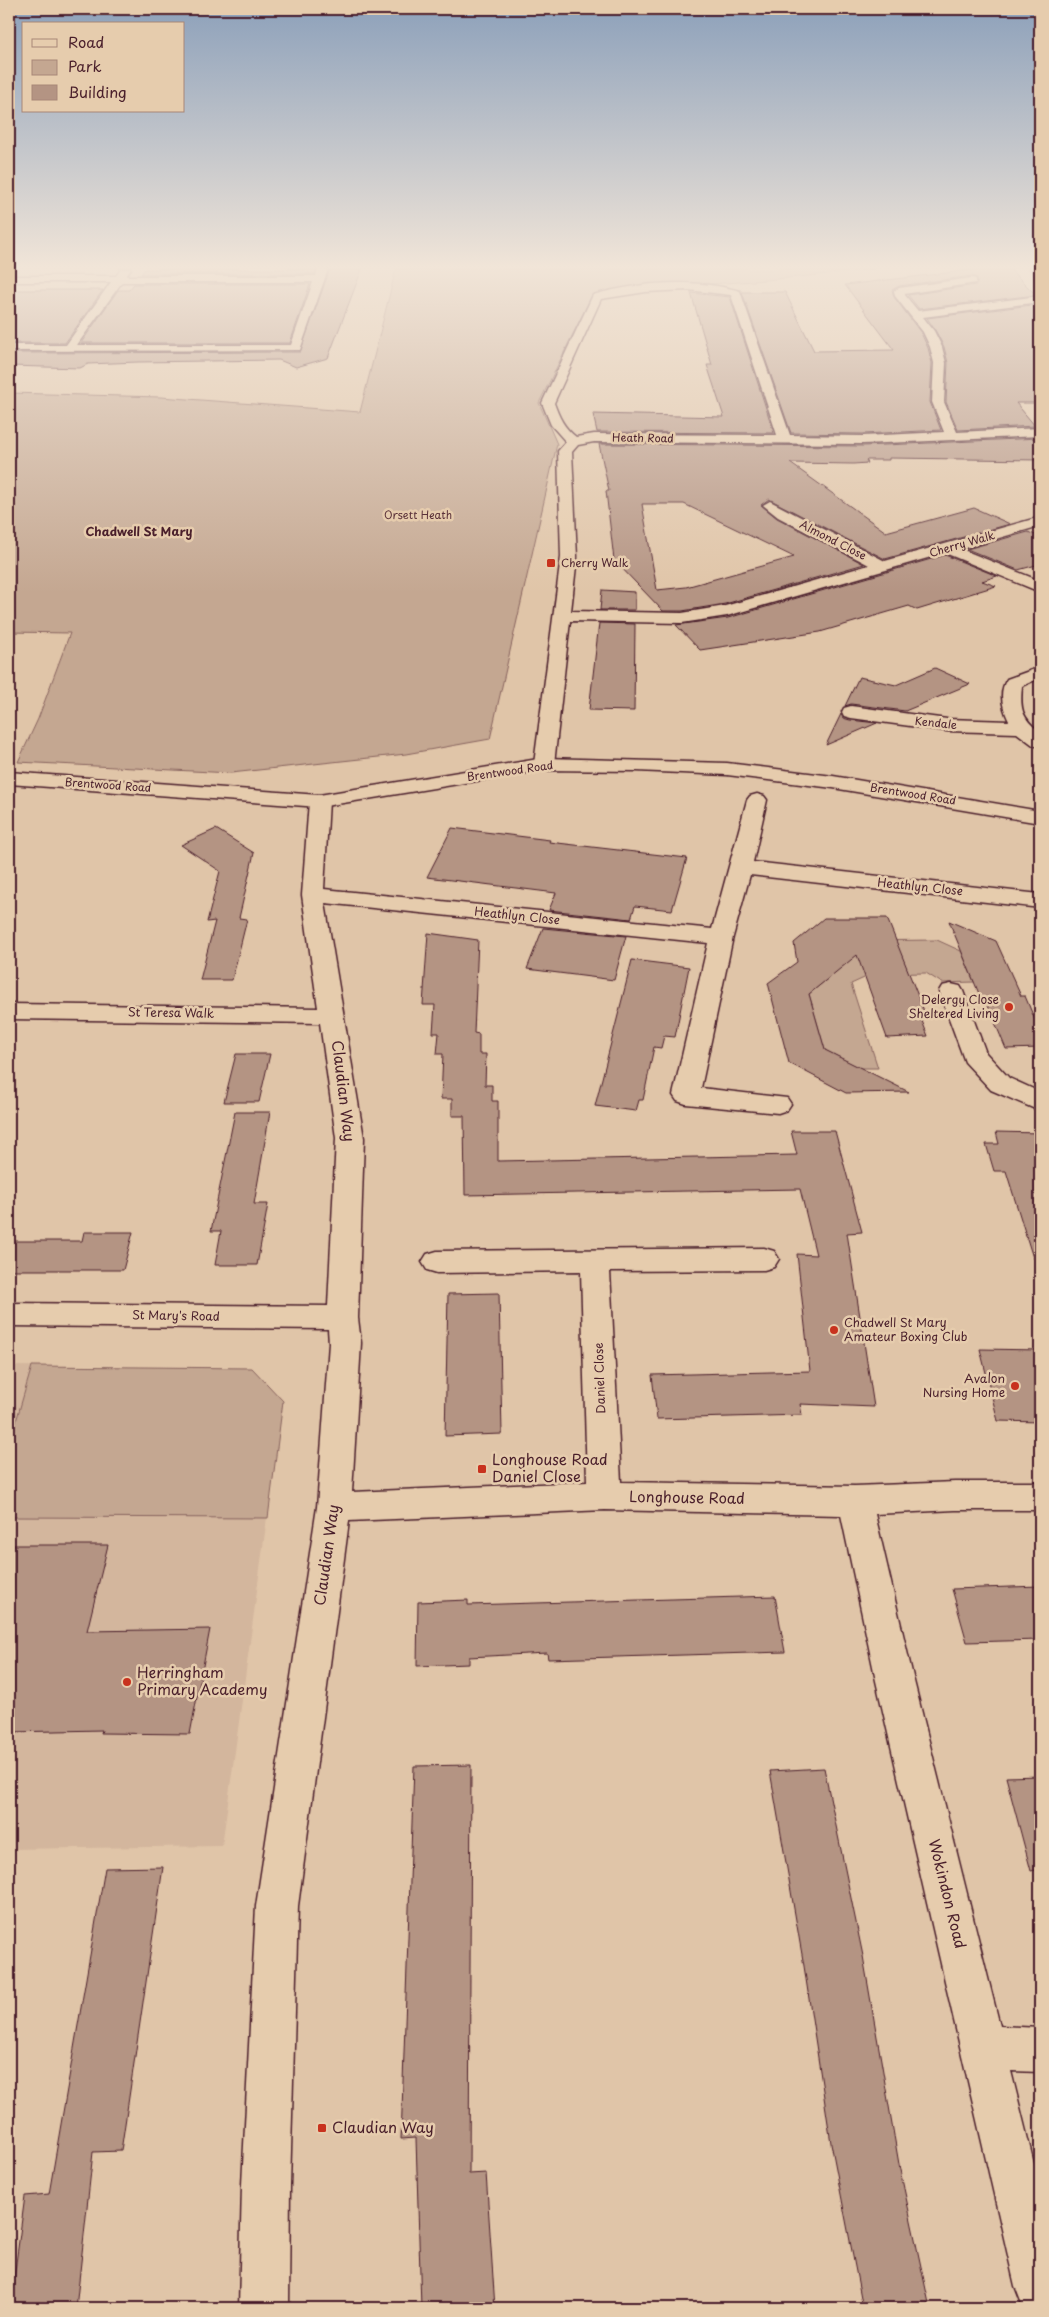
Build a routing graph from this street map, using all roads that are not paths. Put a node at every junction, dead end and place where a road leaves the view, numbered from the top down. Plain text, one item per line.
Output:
1 (560, 377) edge
2 (764, 377) edge
3 (939, 377) edge
4 (1040, 432) edge
5 (953, 437) junction
6 (785, 440) junction
7 (574, 442) junction
8 (770, 505) dead end
9 (804, 511) dead end
10 (784, 514) junction
11 (1040, 521) edge
12 (946, 548) junction
13 (883, 566) junction
14 (1040, 587) edge
15 (562, 616) junction
16 (1040, 672) edge
17 (851, 712) dead end
18 (1022, 727) junction
19 (1040, 741) edge
20 (544, 764) junction
21 (9, 778) edge
22 (757, 800) dead end
23 (319, 802) junction
24 (1040, 817) edge
25 (741, 867) junction
26 (313, 895) junction
27 (1040, 901) edge
28 (721, 937) junction
29 (951, 991) dead end
30 (9, 1010) edge
31 (333, 1016) junction
32 (1040, 1102) edge
33 (778, 1104) dead end
34 (764, 1259) dead end
35 (595, 1261) junction
36 (437, 1262) dead end
37 (9, 1314) edge
38 (344, 1318) junction
39 (605, 1496) junction
40 (1040, 1496) edge
41 (855, 1501) junction
42 (334, 1507) junction
43 (984, 2048) junction
44 (1040, 2050) edge
45 (1040, 2286) edge
46 (264, 2308) edge

1 - 7 street
2 - 6 street
3 - 5 street
4 - 5 street, Heath Road
5 - 6 street, Heath Road
6 - 7 street, Heath Road
7 - 15 street
8 - 10 street, Almond Close
9 - 10 street, Almond Close
10 - 13 street, Almond Close
11 - 12 street, Cherry Walk
12 - 13 street, Cherry Walk
12 - 14 street
13 - 15 street, Cherry Walk
15 - 20 street
16 - 18 street
17 - 18 street, Kendale
18 - 19 street
20 - 23 street, Brentwood Road
20 - 24 street, Brentwood Road
21 - 23 street, Brentwood Road
22 - 25 street
23 - 26 street, Claudian Way
25 - 27 street, Heathlyn Close
25 - 28 street
26 - 28 street, Heathlyn Close
26 - 31 street, Claudian Way
28 - 33 street
29 - 32 street
30 - 31 street, St Teresa Walk
31 - 38 street, Claudian Way
34 - 35 street
35 - 36 street
35 - 39 street, Daniel Close
37 - 38 street, St Mary's Road
38 - 42 street, Claudian Way
39 - 41 street, Longhouse Road
39 - 42 street, Longhouse Road
40 - 41 street, Longhouse Road
41 - 43 street, Wokindon Road
42 - 46 street, Claudian Way
43 - 44 street
43 - 45 street, Wokindon Road

